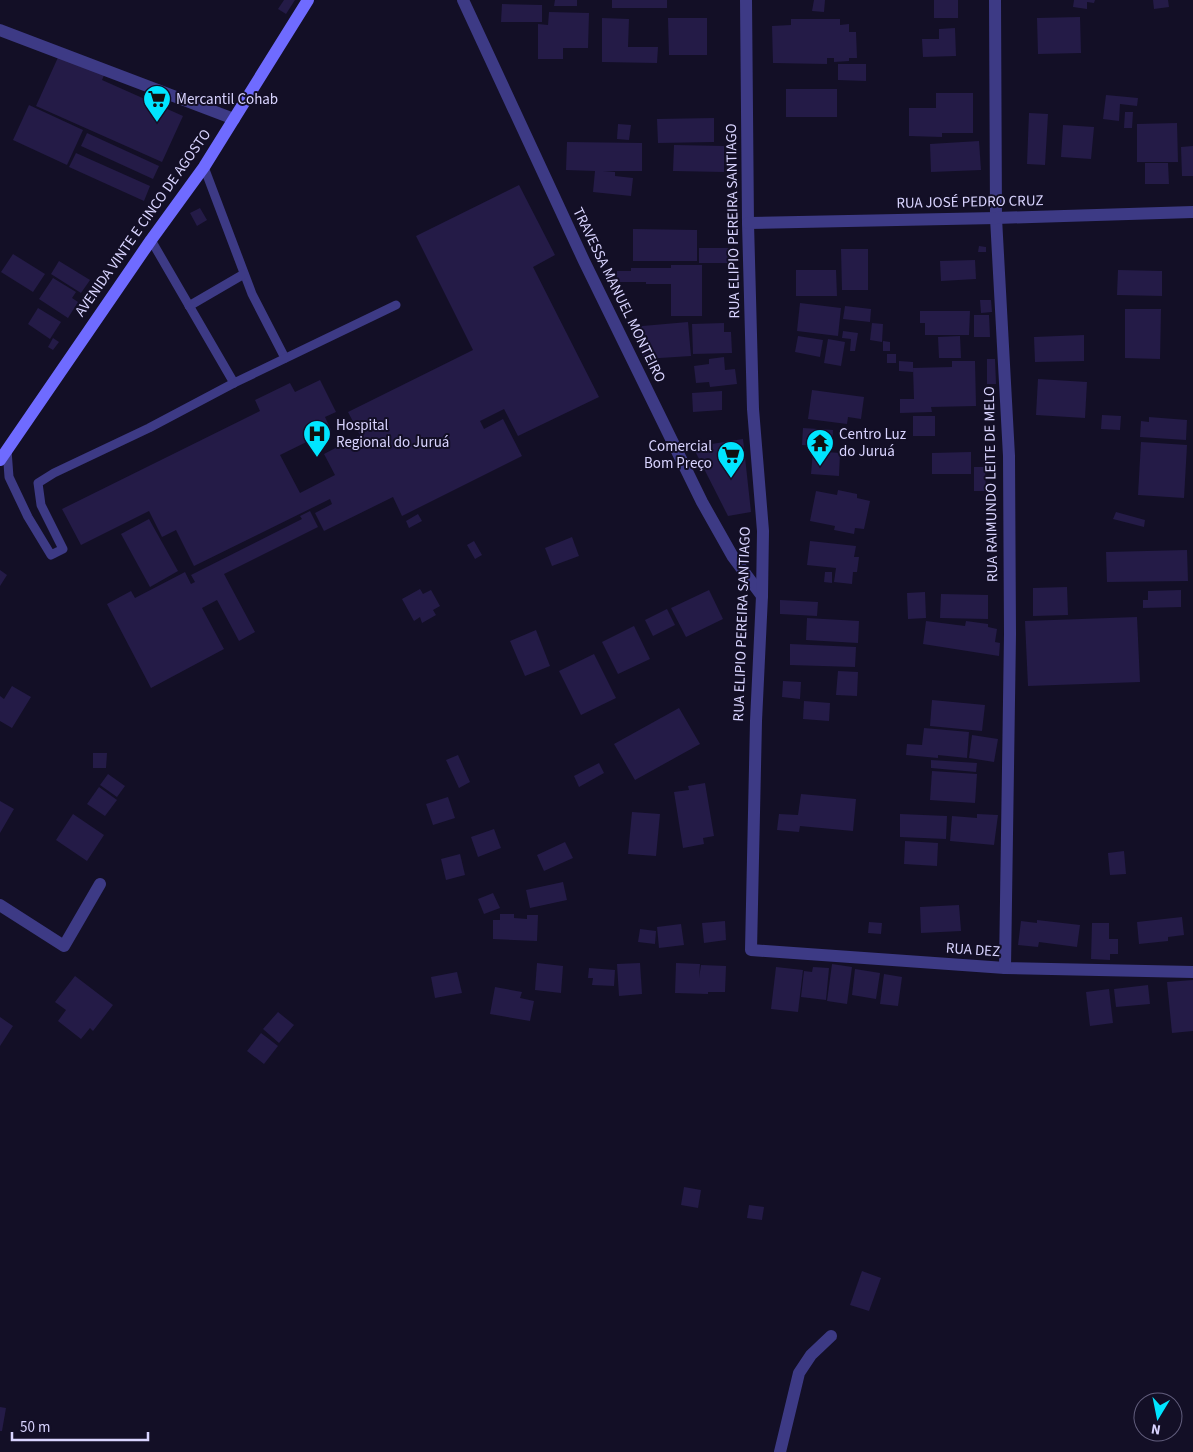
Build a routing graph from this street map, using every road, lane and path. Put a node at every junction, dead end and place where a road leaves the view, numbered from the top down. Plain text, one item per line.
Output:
1 (308, 0) edge
2 (463, 0) edge
3 (746, 0) edge
4 (995, 0) edge
5 (0, 30) edge
6 (234, 119) junction
7 (204, 167) junction
8 (1193, 212) edge
9 (996, 218) junction
10 (748, 223) junction
11 (151, 240) junction
12 (244, 274) junction
13 (396, 305) dead end
14 (189, 306) junction
15 (285, 358) junction
16 (234, 383) junction
17 (3, 455) edge
18 (762, 596) junction
19 (100, 884) dead end
20 (0, 905) edge
21 (751, 950) joint
22 (1006, 968) junction
23 (1193, 972) edge
24 (831, 1336) dead end
25 (780, 1452) edge

1 - 6 main road, AVENIDA VINTE E CINCO DE AGOSTO
2 - 18 street, TRAVESSA MANUEL MONTEIRO
3 - 10 street, RUA ELIPIO PEREIRA SANTIAGO
4 - 9 street, RUA RAIMUNDO LEITE DE MELO
5 - 6 street
6 - 7 main road, AVENIDA VINTE E CINCO DE AGOSTO
7 - 11 main road, AVENIDA VINTE E CINCO DE AGOSTO
7 - 12 lane
8 - 9 street, RUA JOSÉ PEDRO CRUZ
9 - 10 street, RUA JOSÉ PEDRO CRUZ
9 - 22 street, RUA RAIMUNDO LEITE DE MELO
10 - 18 street, RUA ELIPIO PEREIRA SANTIAGO
11 - 14 lane
11 - 17 main road, AVENIDA VINTE E CINCO DE AGOSTO
12 - 14 lane
12 - 15 lane
13 - 15 lane
14 - 16 lane
15 - 16 lane
16 - 17 lane
18 - 21 street, RUA ELIPIO PEREIRA SANTIAGO
19 - 20 street
21 - 22 street, RUA DEZ
22 - 23 street, RUA DEZ
24 - 25 street

